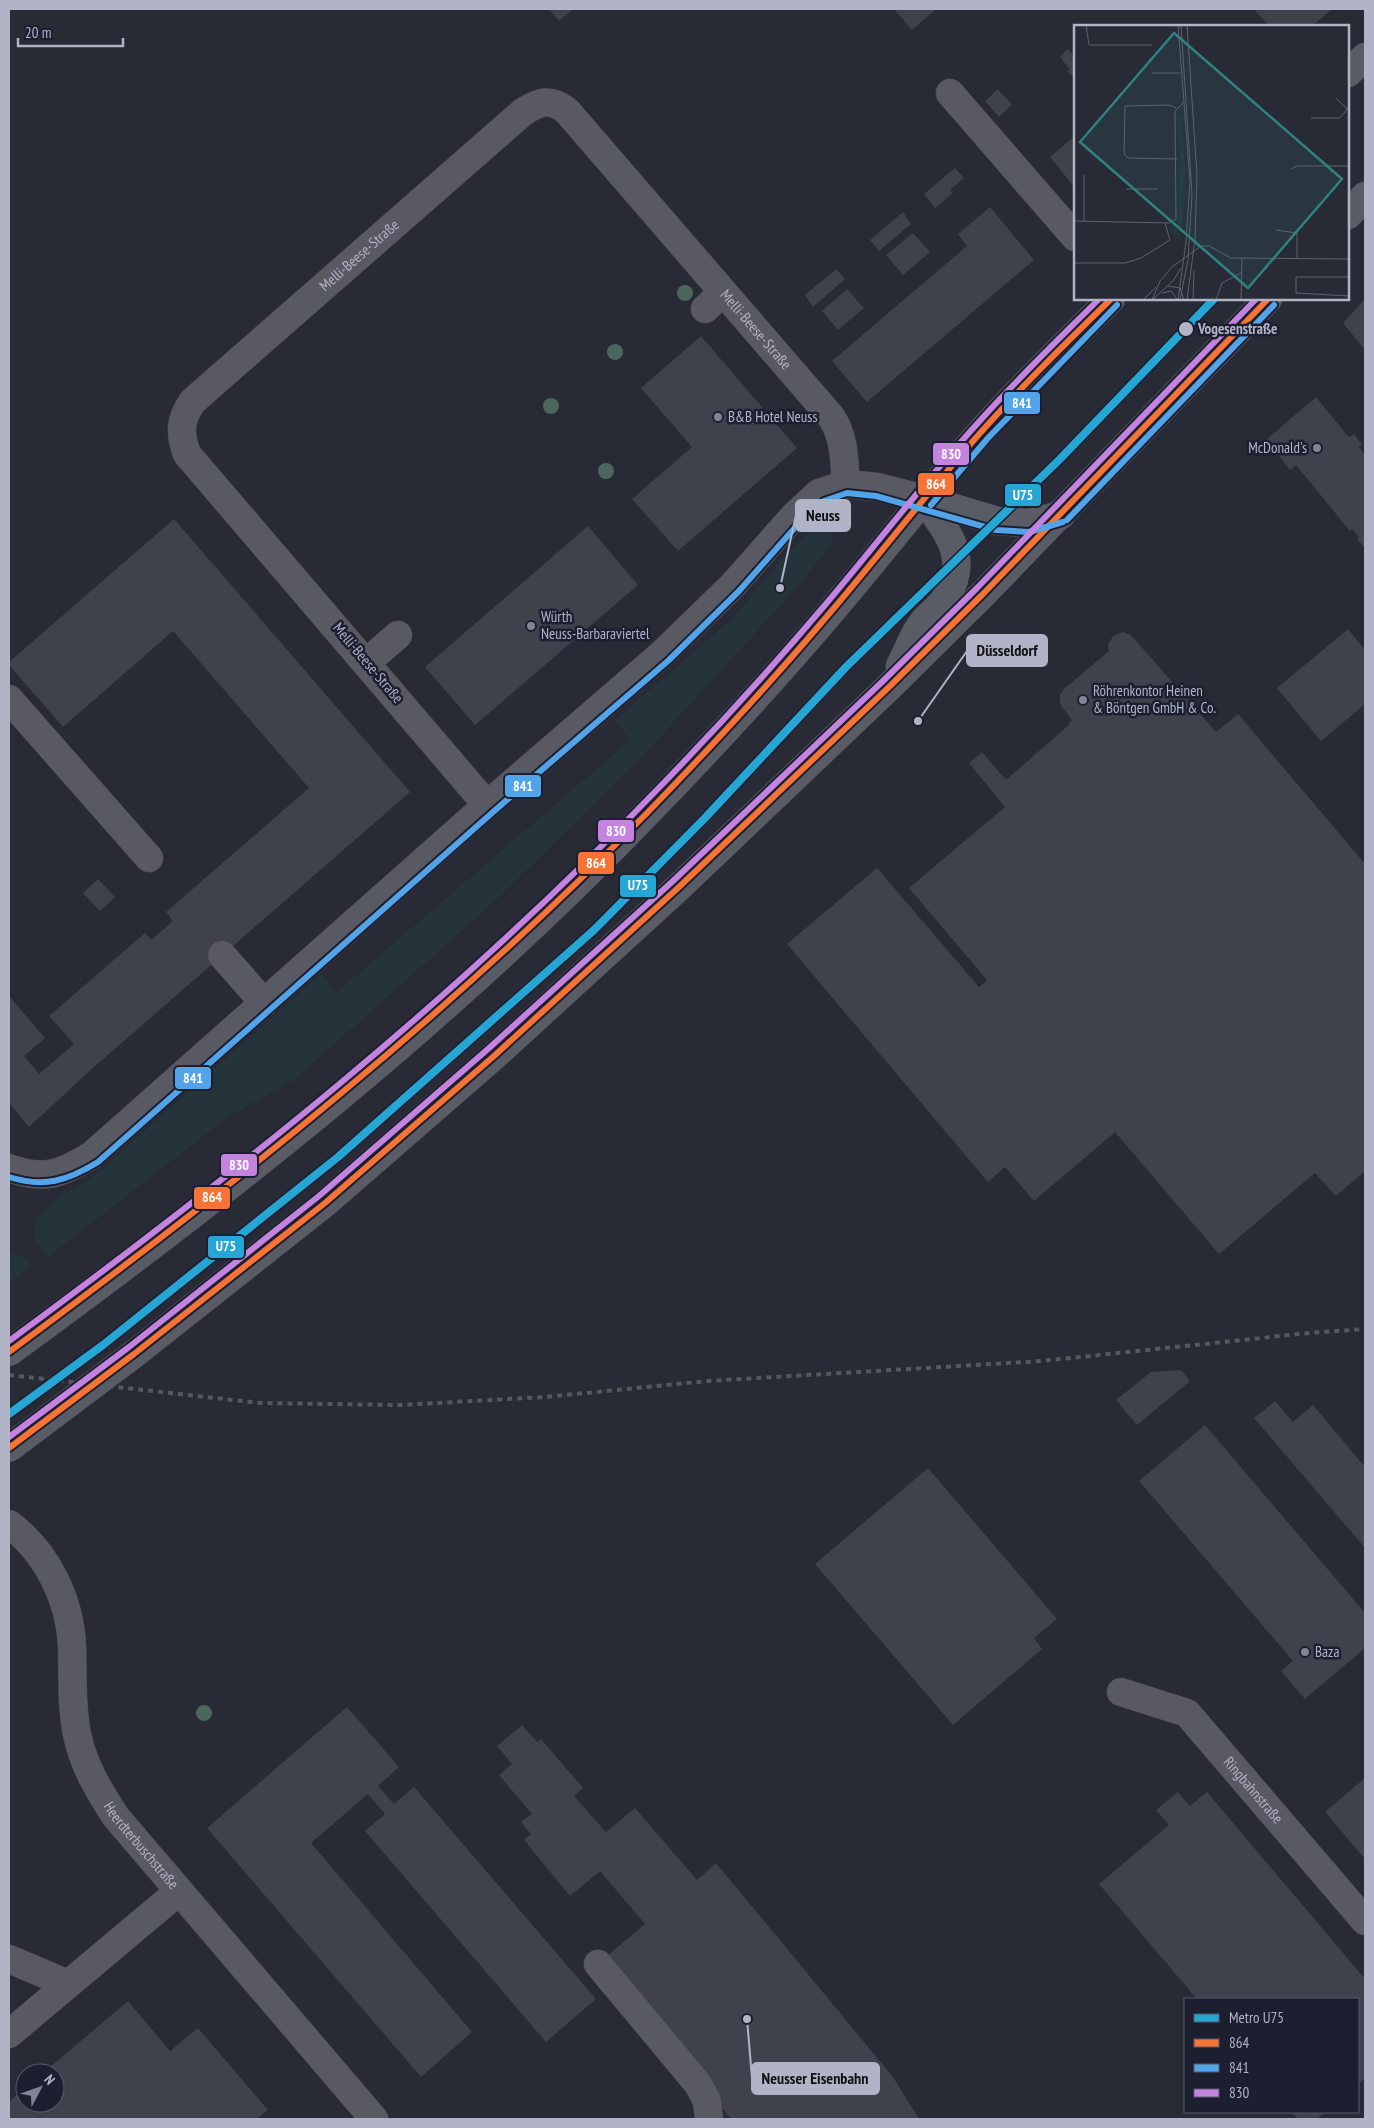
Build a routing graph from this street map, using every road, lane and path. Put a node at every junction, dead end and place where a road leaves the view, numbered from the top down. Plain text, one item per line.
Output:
1 (1365, 57) edge
2 (1349, 72) edge
3 (950, 93) dead end
4 (1365, 196) edge
5 (1349, 214) edge
6 (1074, 236) edge
7 (1110, 300) edge
8 (1267, 300) edge
9 (846, 484) junction
10 (924, 499) junction
11 (1061, 514) junction
12 (398, 635) dead end
13 (367, 662) junction
14 (889, 687) junction
15 (9, 699) edge
16 (487, 805) junction
17 (149, 858) dead end
18 (222, 955) dead end
19 (264, 1003) junction
20 (16, 1170) edge
21 (9, 1352) edge
22 (9, 1448) edge
23 (9, 1524) edge
24 (1121, 1692) dead end
25 (178, 1892) junction
26 (1365, 1921) edge
27 (9, 1959) edge
28 (598, 1964) dead end
29 (68, 1984) junction
30 (9, 2034) edge
31 (374, 2119) edge
32 (709, 2119) edge

1 - 2 main road
3 - 6 street
4 - 5 main road
7 - 10 main road
8 - 11 main road
9 - 10 street
9 - 13 street, Melli-Beese-Straße
9 - 16 street
10 - 11 main road
10 - 14 main road
10 - 21 main road
11 - 14 main road
12 - 13 street
13 - 16 street, Melli-Beese-Straße
14 - 22 main road, bridge
15 - 17 street
16 - 19 street
18 - 19 street
19 - 20 street
23 - 25 street, Heerdterbuschstraße
24 - 26 street, Ringbahnstraße
25 - 29 street
25 - 31 street, Heerdterbuschstraße
27 - 29 street
28 - 32 street
29 - 30 street

